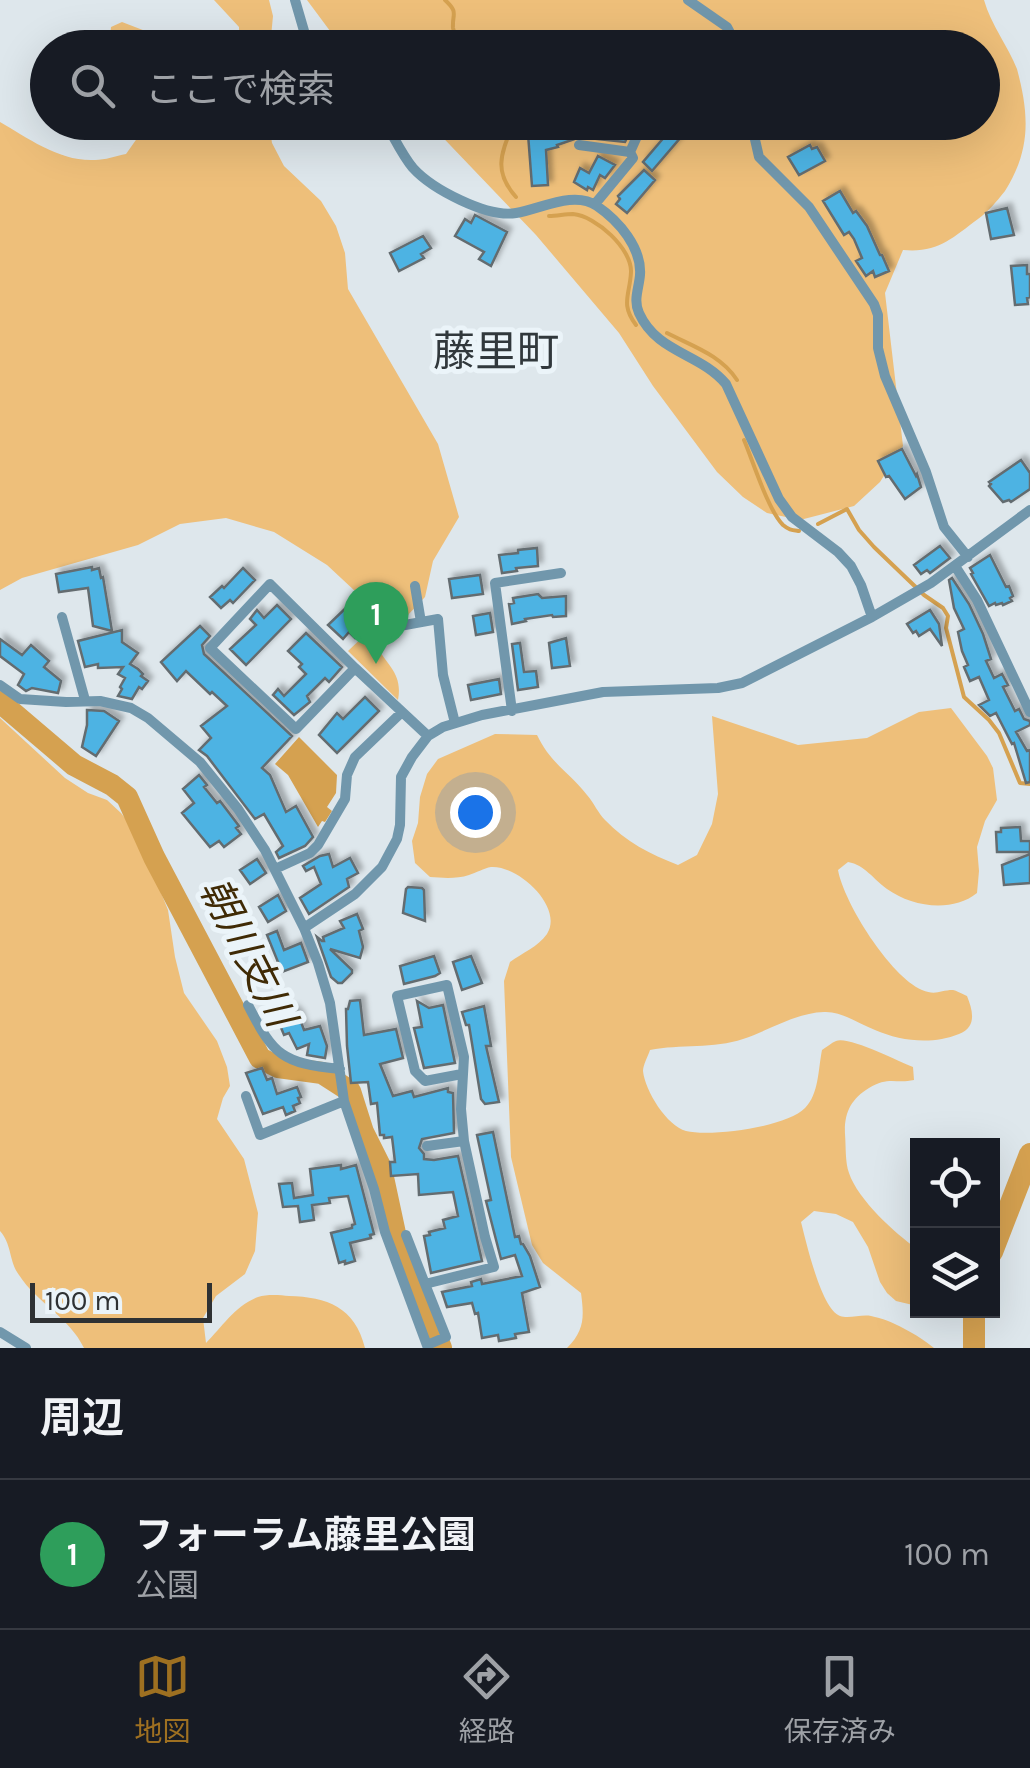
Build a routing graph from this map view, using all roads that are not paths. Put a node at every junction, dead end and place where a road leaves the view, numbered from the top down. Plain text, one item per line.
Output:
1 (294, 0) edge
2 (688, 0) edge
3 (303, 30) edge
4 (729, 30) edge
5 (395, 140) edge
6 (635, 140) edge
7 (756, 140) edge
8 (579, 145) dead end
9 (630, 152) junction
10 (595, 204) junction
11 (1030, 510) edge
12 (968, 557) junction
13 (955, 566) junction
14 (560, 573) dead end
15 (414, 586) dead end
16 (62, 616) dead end
17 (872, 617) junction
18 (421, 622) junction
19 (372, 630) dead end
20 (354, 668) junction
21 (0, 685) edge
22 (85, 700) junction
23 (512, 711) junction
24 (401, 712) junction
25 (1030, 712) edge
26 (454, 722) junction
27 (428, 736) junction
28 (275, 870) junction
29 (304, 928) junction
30 (248, 1005) dead end
31 (340, 1073) junction
32 (462, 1074) junction
33 (246, 1096) dead end
34 (343, 1098) junction
35 (464, 1142) junction
36 (428, 1146) dead end
37 (406, 1235) dead end
38 (425, 1284) junction
39 (0, 1332) edge
40 (428, 1346) edge
41 (26, 1348) edge

1 - 3 street
2 - 4 street
5 - 10 street
6 - 9 street
7 - 12 street
8 - 9 street
9 - 10 street
10 - 17 street
11 - 12 street
12 - 13 street
13 - 17 street
13 - 25 street
14 - 23 street
15 - 18 street
16 - 22 street
17 - 23 street
18 - 19 street
18 - 26 street
20 - 20 street
20 - 24 street
21 - 22 street
22 - 28 street
23 - 26 street
24 - 27 street
24 - 28 street
26 - 27 street
27 - 29 street
28 - 29 street
29 - 31 street
30 - 31 street
31 - 34 street
32 - 32 street
32 - 35 street
33 - 34 street
34 - 40 street
35 - 36 street
35 - 38 street
37 - 38 street
38 - 40 street
39 - 41 street

